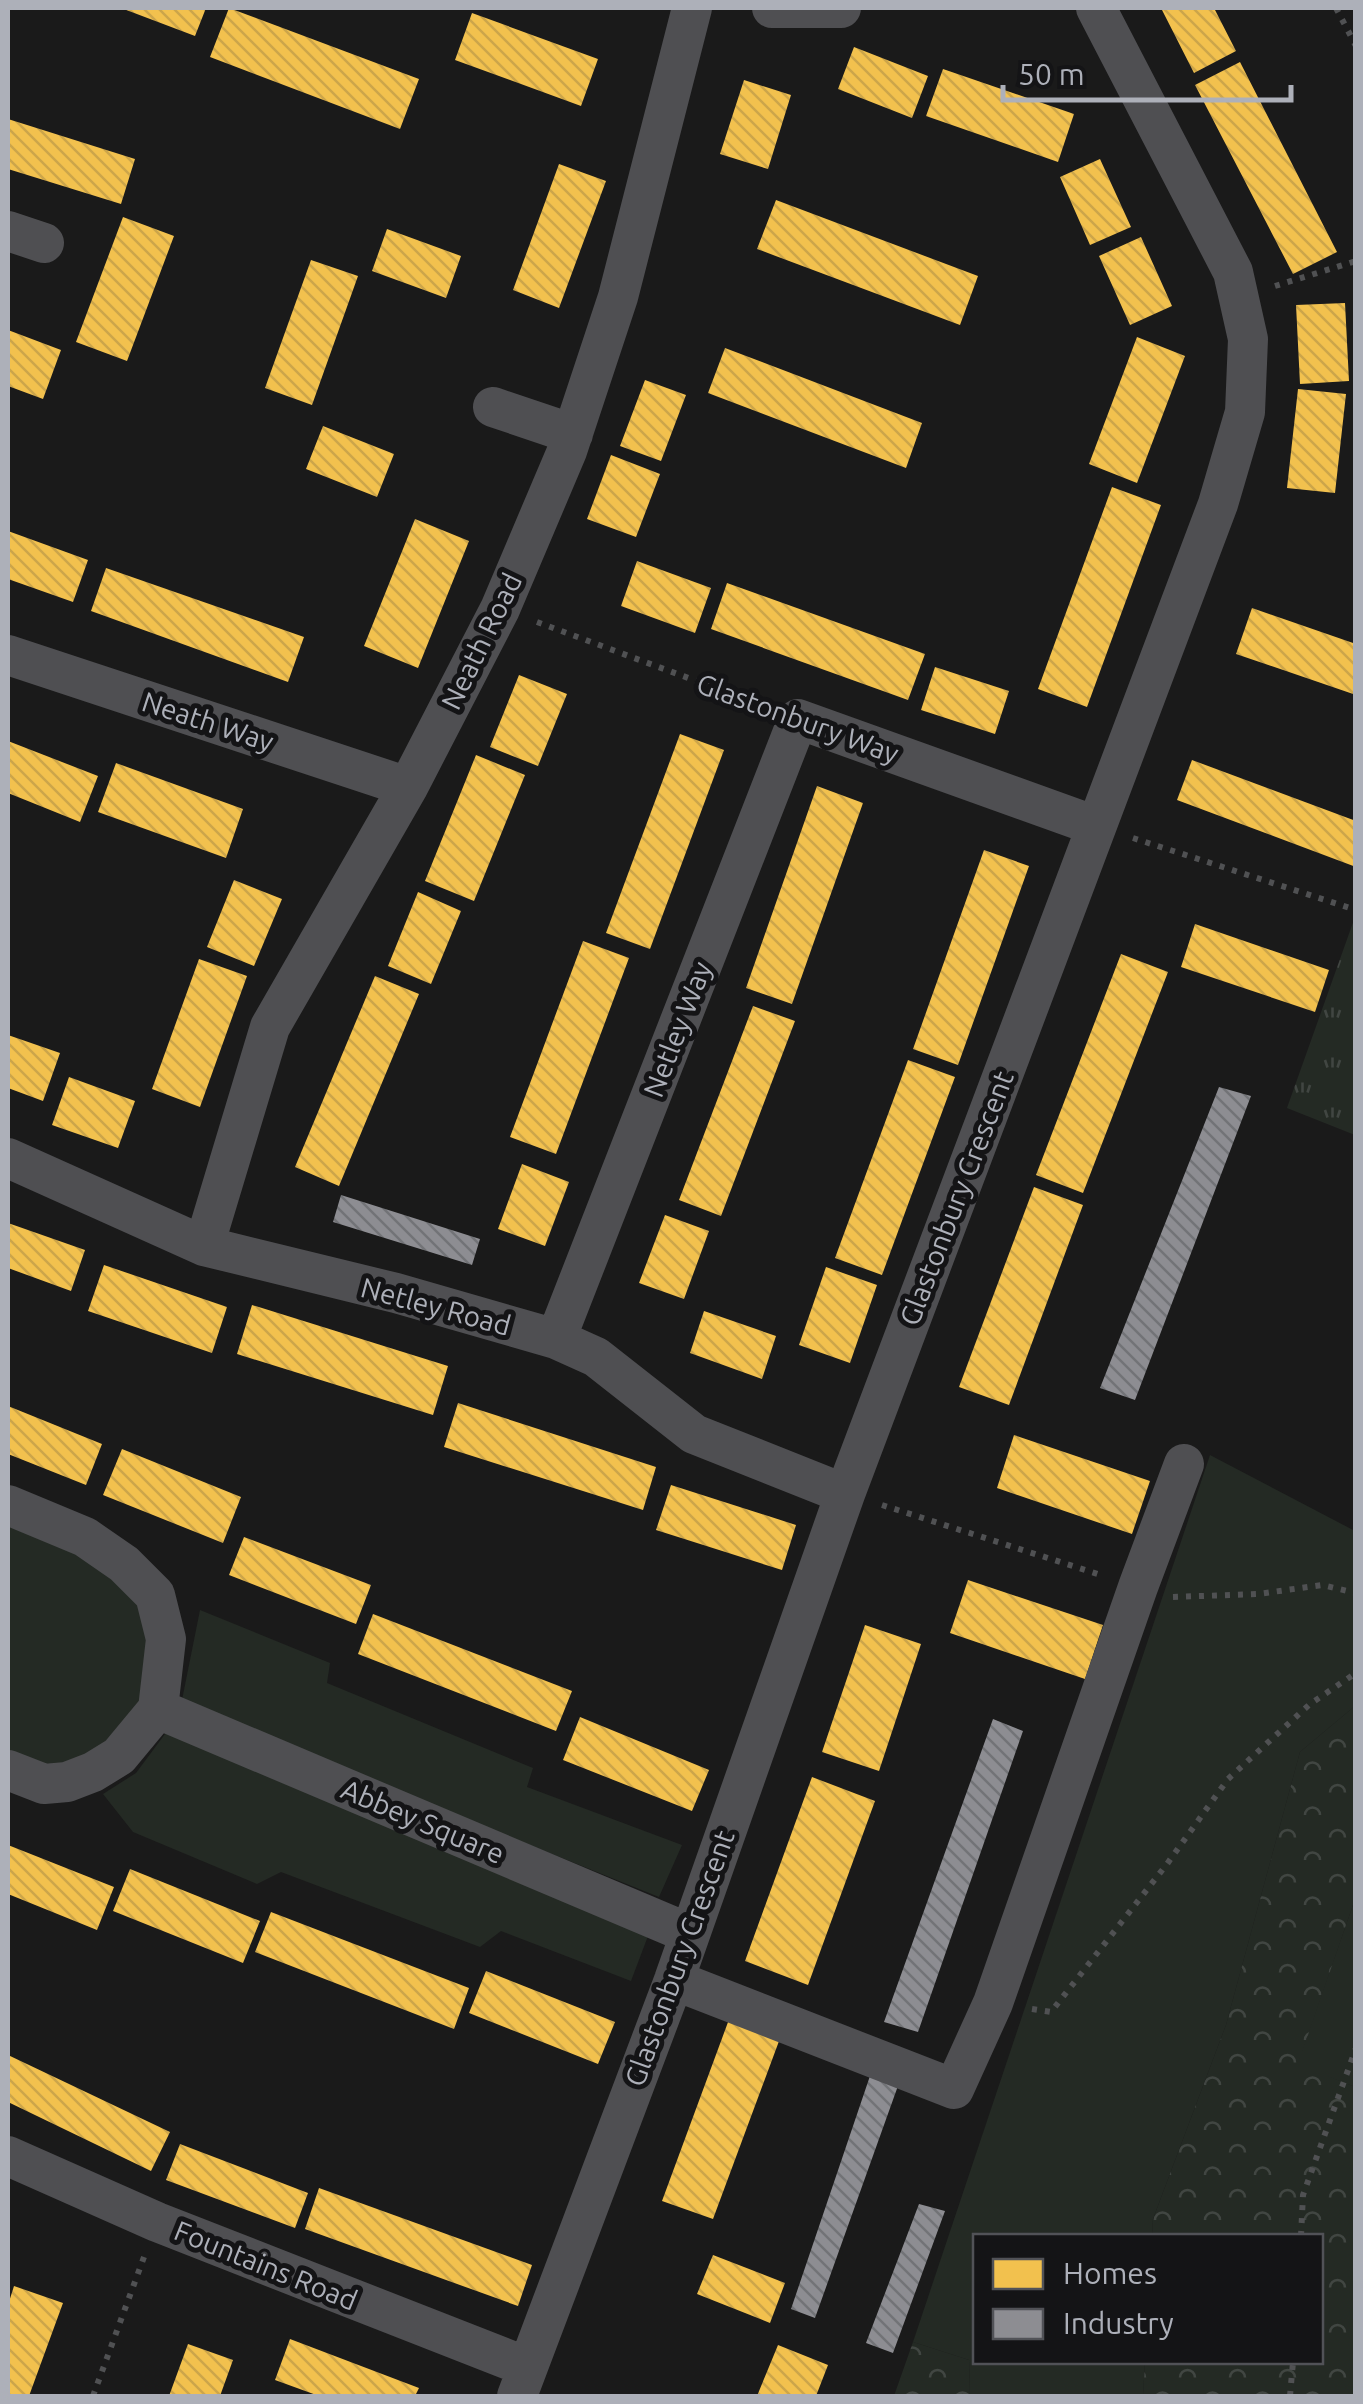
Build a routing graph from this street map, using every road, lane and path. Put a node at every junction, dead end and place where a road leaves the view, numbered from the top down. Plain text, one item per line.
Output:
1 (692, 8) edge
2 (772, 8) edge
3 (840, 8) edge
4 (1096, 8) edge
5 (1336, 8) edge
6 (1356, 46) edge
7 (1356, 262) edge
8 (1239, 297) junction
9 (493, 407) dead end
10 (572, 434) junction
11 (500, 609) junction
12 (8, 655) edge
13 (798, 718) junction
14 (408, 786) junction
15 (1096, 826) junction
16 (1356, 910) edge
17 (8, 1158) edge
18 (204, 1246) junction
19 (556, 1339) junction
20 (1184, 1464) dead end
21 (845, 1494) junction
22 (8, 1505) edge
23 (1156, 1592) junction
24 (1356, 1593) edge
25 (1356, 1672) edge
26 (158, 1709) junction
27 (8, 1770) edge
28 (688, 1934) junction
29 (674, 1980) junction
30 (994, 2003) junction
31 (1356, 2048) edge
32 (8, 2156) edge
33 (157, 2222) junction
34 (1301, 2234) edge
35 (1293, 2364) edge
36 (522, 2382) edge
37 (94, 2396) edge
38 (1290, 2396) edge

1 - 10 street, Neath Road
2 - 3 street
4 - 8 street, Glastonbury Crescent
5 - 6 path
7 - 8 path
8 - 15 street, Glastonbury Crescent
9 - 10 street
10 - 11 street, Neath Road
11 - 13 path, Glastonbury Way
11 - 14 street, Neath Road
12 - 14 street, Neath Way
13 - 15 street, Glastonbury Way
13 - 19 street, Netley Way
14 - 18 street, Neath Road
15 - 16 path
15 - 21 street, Glastonbury Crescent
17 - 18 street, Netley Road
18 - 19 street, Netley Road
19 - 21 street, Netley Road
20 - 23 street
21 - 23 path
21 - 28 street, Glastonbury Crescent
22 - 26 street
23 - 24 path
23 - 30 street
25 - 30 path
26 - 27 street
26 - 28 street, Abbey Square
28 - 29 street, Glastonbury Crescent
29 - 30 street
29 - 36 street, Glastonbury Crescent
31 - 34 path
32 - 33 street, Fountains Road
33 - 36 street, Fountains Road
33 - 37 path
35 - 38 path

